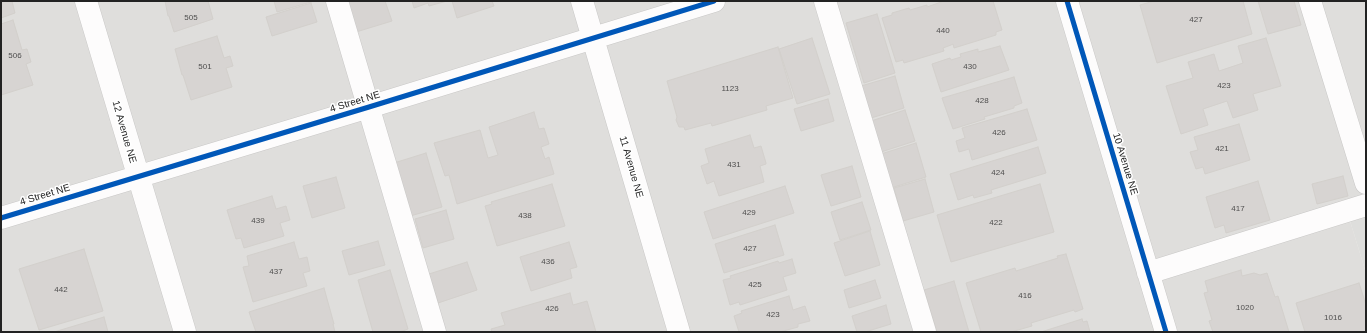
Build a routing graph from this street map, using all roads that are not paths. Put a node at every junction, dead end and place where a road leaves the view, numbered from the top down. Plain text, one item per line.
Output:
1 (86, 1) edge
2 (337, 1) edge
3 (582, 1) edge
4 (714, 1) edge
5 (825, 1) edge
6 (1067, 1) edge
7 (1310, 1) edge
8 (593, 38) junction
9 (369, 107) junction
10 (137, 177) junction
11 (1366, 183) edge
12 (1366, 205) edge
13 (1, 218) edge
14 (1148, 272) junction
15 (184, 332) edge
16 (435, 332) edge
17 (679, 332) edge
18 (925, 332) edge
19 (1166, 332) edge

1 - 10 street, 12 Avenue NE
2 - 9 street
3 - 8 street, 11 Avenue NE
4 - 8 street, 4 Street NE
5 - 18 street
6 - 14 street, 10 Avenue NE
7 - 11 street
8 - 9 street, 4 Street NE
8 - 17 street, 11 Avenue NE
9 - 10 street, 4 Street NE
9 - 16 street
10 - 13 street, 4 Street NE
10 - 15 street, 12 Avenue NE
12 - 14 street
14 - 19 street, 10 Avenue NE

